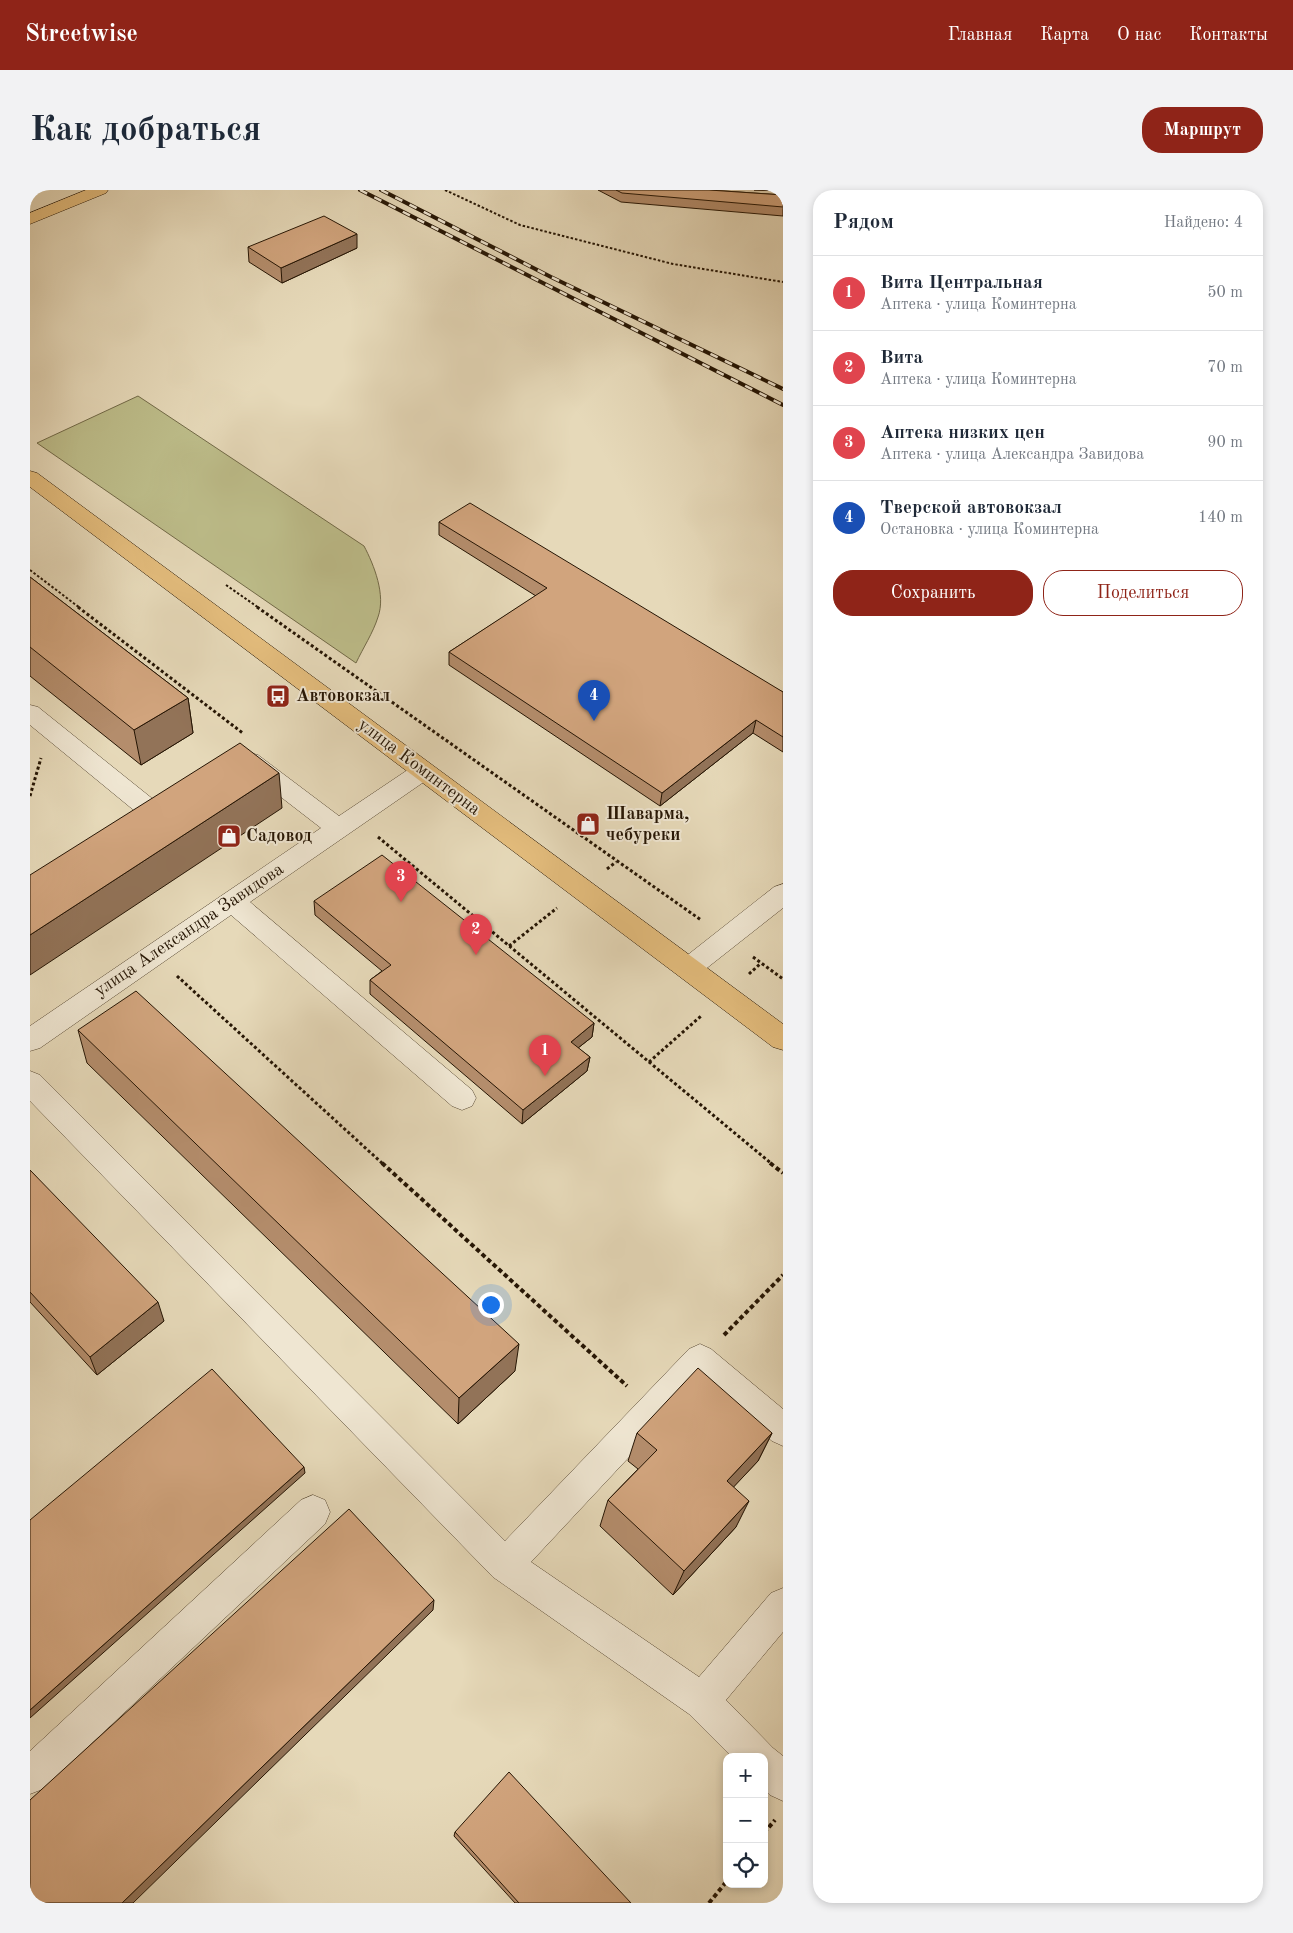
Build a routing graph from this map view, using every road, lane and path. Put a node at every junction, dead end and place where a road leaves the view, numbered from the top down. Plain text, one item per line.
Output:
1 (66, 190) edge
2 (100, 190) edge
3 (445, 190) edge
4 (30, 205) edge
5 (30, 219) edge
6 (783, 282) edge
7 (30, 477) edge
8 (30, 570) edge
9 (225, 584) dead end
10 (30, 713) edge
11 (49, 728) junction
12 (251, 740) dead end
13 (226, 754) edge
14 (423, 771) junction
15 (30, 796) edge
16 (145, 806) edge
17 (346, 823) junction
18 (783, 894) edge
19 (232, 901) junction
20 (727, 938) junction
21 (154, 955) junction
22 (689, 968) junction
23 (783, 979) edge
24 (783, 1039) edge
25 (30, 1040) edge
26 (30, 1083) edge
27 (462, 1098) dead end
28 (783, 1174) edge
29 (783, 1275) edge
30 (700, 1359) junction
31 (652, 1409) junction
32 (783, 1430) edge
33 (312, 1512) dead end
34 (505, 1565) junction
35 (783, 1605) edge
36 (702, 1701) junction
37 (754, 1753) edge
38 (768, 1771) edge
39 (30, 1776) edge
40 (781, 1799) edge
41 (768, 1825) edge
42 (723, 1886) edge
43 (709, 1903) edge

1 - 4 main road
2 - 5 main road
3 - 6 path
7 - 14 main road, улица Коминтерна
8 - 12 path
9 - 20 path
10 - 11 street
11 - 15 path
11 - 16 street
13 - 17 street
14 - 17 street, улица Александра Завидова
14 - 22 main road, улица Коминтерна
17 - 19 street, улица Александра Завидова
17 - 28 path
18 - 20 street
19 - 21 street, улица Александра Завидова
19 - 27 street
20 - 22 street
20 - 23 path
21 - 25 street, улица Александра Завидова
21 - 31 path
22 - 24 main road, улица Коминтерна
26 - 34 street
29 - 30 path
30 - 31 street
30 - 32 street
31 - 34 street
33 - 39 street
34 - 36 street
35 - 36 street
36 - 37 street
38 - 40 street
40 - 41 path
42 - 43 path

